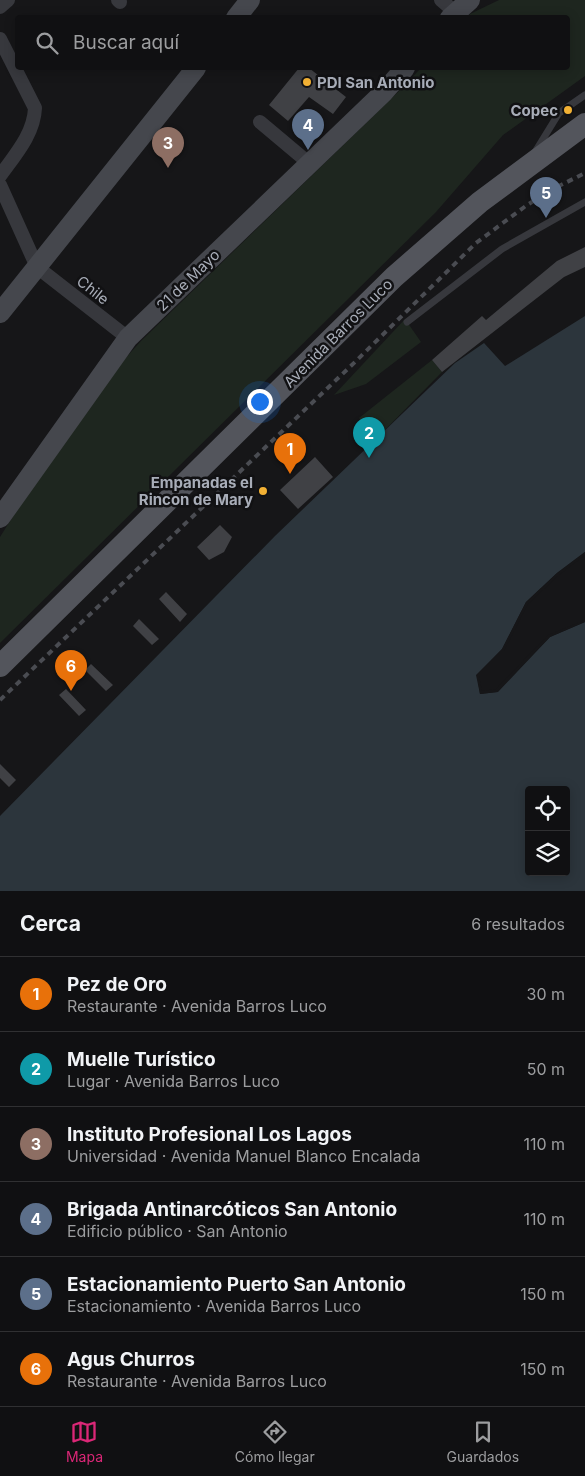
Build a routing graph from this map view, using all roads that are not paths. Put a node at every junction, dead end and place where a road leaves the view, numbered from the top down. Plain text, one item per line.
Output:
1 (8, 0) edge
2 (250, 0) edge
3 (0, 7) edge
4 (238, 15) edge
5 (0, 39) edge
6 (15, 69) edge
7 (16, 70) edge
8 (194, 70) edge
9 (403, 70) edge
10 (585, 95) edge
11 (260, 122) dead end
12 (585, 124) edge
13 (585, 142) edge
14 (310, 164) junction
15 (525, 167) junction
16 (0, 176) edge
17 (0, 185) edge
18 (585, 202) edge
19 (37, 266) junction
20 (0, 313) edge
21 (407, 322) dead end
22 (128, 338) junction
23 (0, 518) edge
24 (0, 666) edge
25 (0, 683) edge

1 - 3 street
2 - 4 street
5 - 6 street
7 - 16 street
8 - 19 street
9 - 14 street, 21 de Mayo
10 - 15 lane
11 - 14 street
12 - 15 main road, Avenida Barros Luco
13 - 25 main road, Avenida Barros Luco
14 - 22 street, 21 de Mayo
15 - 24 main road, Avenida Barros Luco
17 - 19 street
18 - 21 lane
19 - 20 street
19 - 22 street, Chile
22 - 23 street, 21 de Mayo

